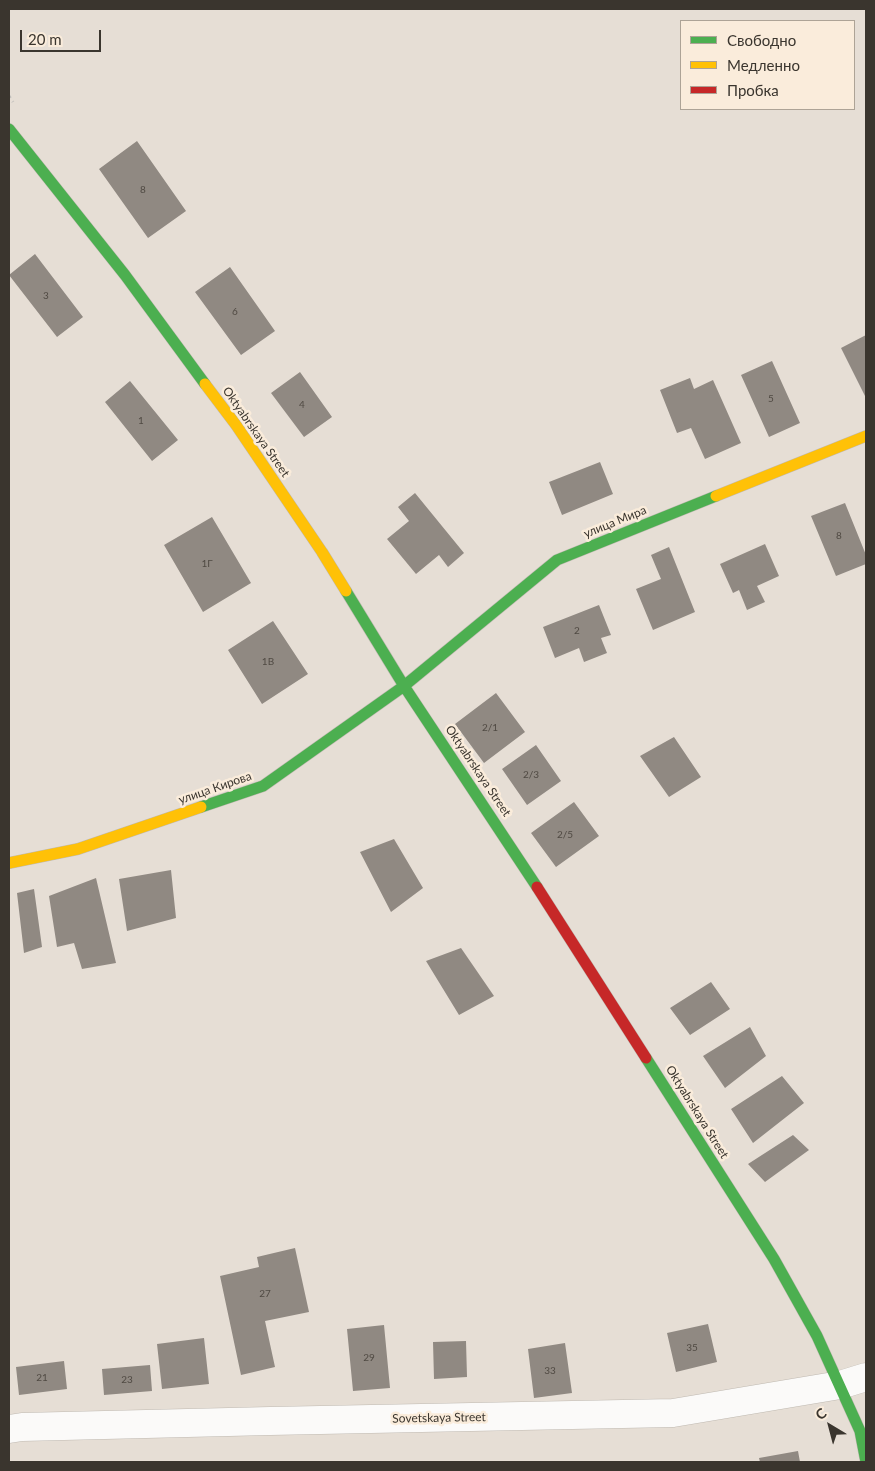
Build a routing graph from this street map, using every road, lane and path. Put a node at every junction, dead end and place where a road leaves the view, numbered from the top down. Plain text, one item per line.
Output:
1 (9, 129) edge
2 (866, 436) edge
3 (404, 686) junction
4 (9, 863) edge
5 (866, 1377) edge
6 (840, 1385) junction
7 (9, 1429) edge
8 (866, 1462) edge

1 - 3 street, Oktyabrskaya Street
2 - 3 street, улица Мира
3 - 4 street, улица Кирова
3 - 6 street, Oktyabrskaya Street
5 - 6 street, Sovetskaya Street
6 - 7 street, Sovetskaya Street
6 - 8 street, Oktyabrskaya Street

